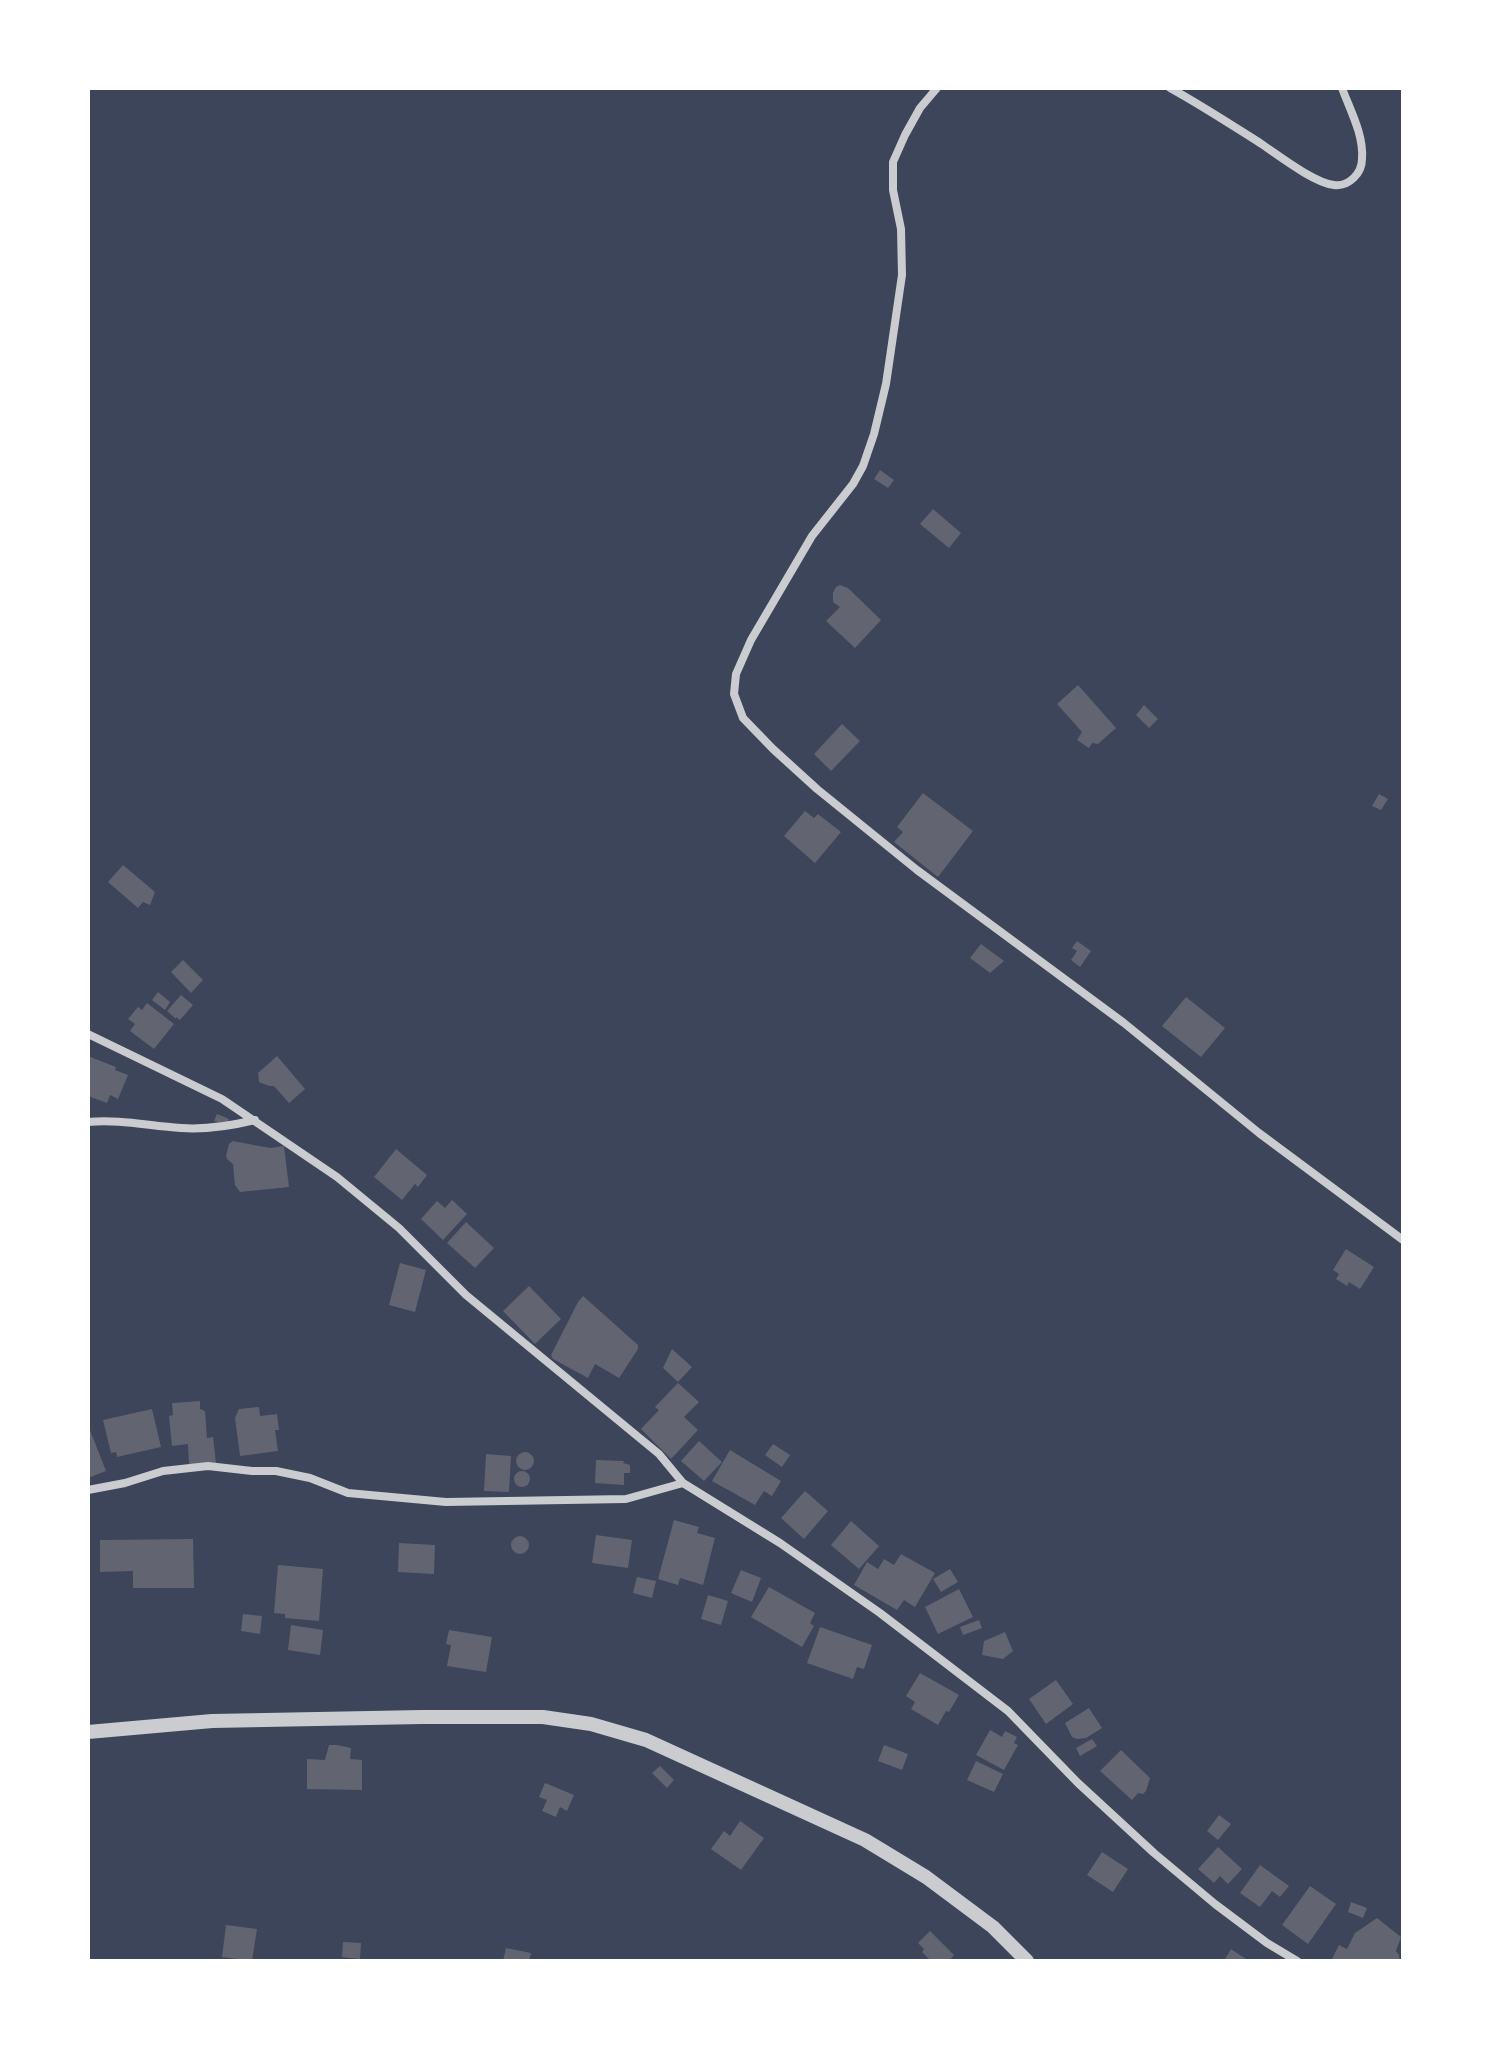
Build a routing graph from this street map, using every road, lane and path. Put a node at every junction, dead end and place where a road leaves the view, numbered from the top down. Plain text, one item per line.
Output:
1 (937, 88) edge
2 (1170, 88) edge
3 (1342, 88) edge
4 (88, 1034) edge
5 (255, 1120) junction
6 (88, 1122) edge
7 (1403, 1240) edge
8 (683, 1483) junction
9 (88, 1490) edge
10 (88, 1732) edge
11 (1027, 1961) edge
12 (1297, 1961) edge

1 - 7 street
2 - 3 street
4 - 5 street
5 - 6 street
5 - 8 street
8 - 9 street
8 - 12 street
10 - 11 street

